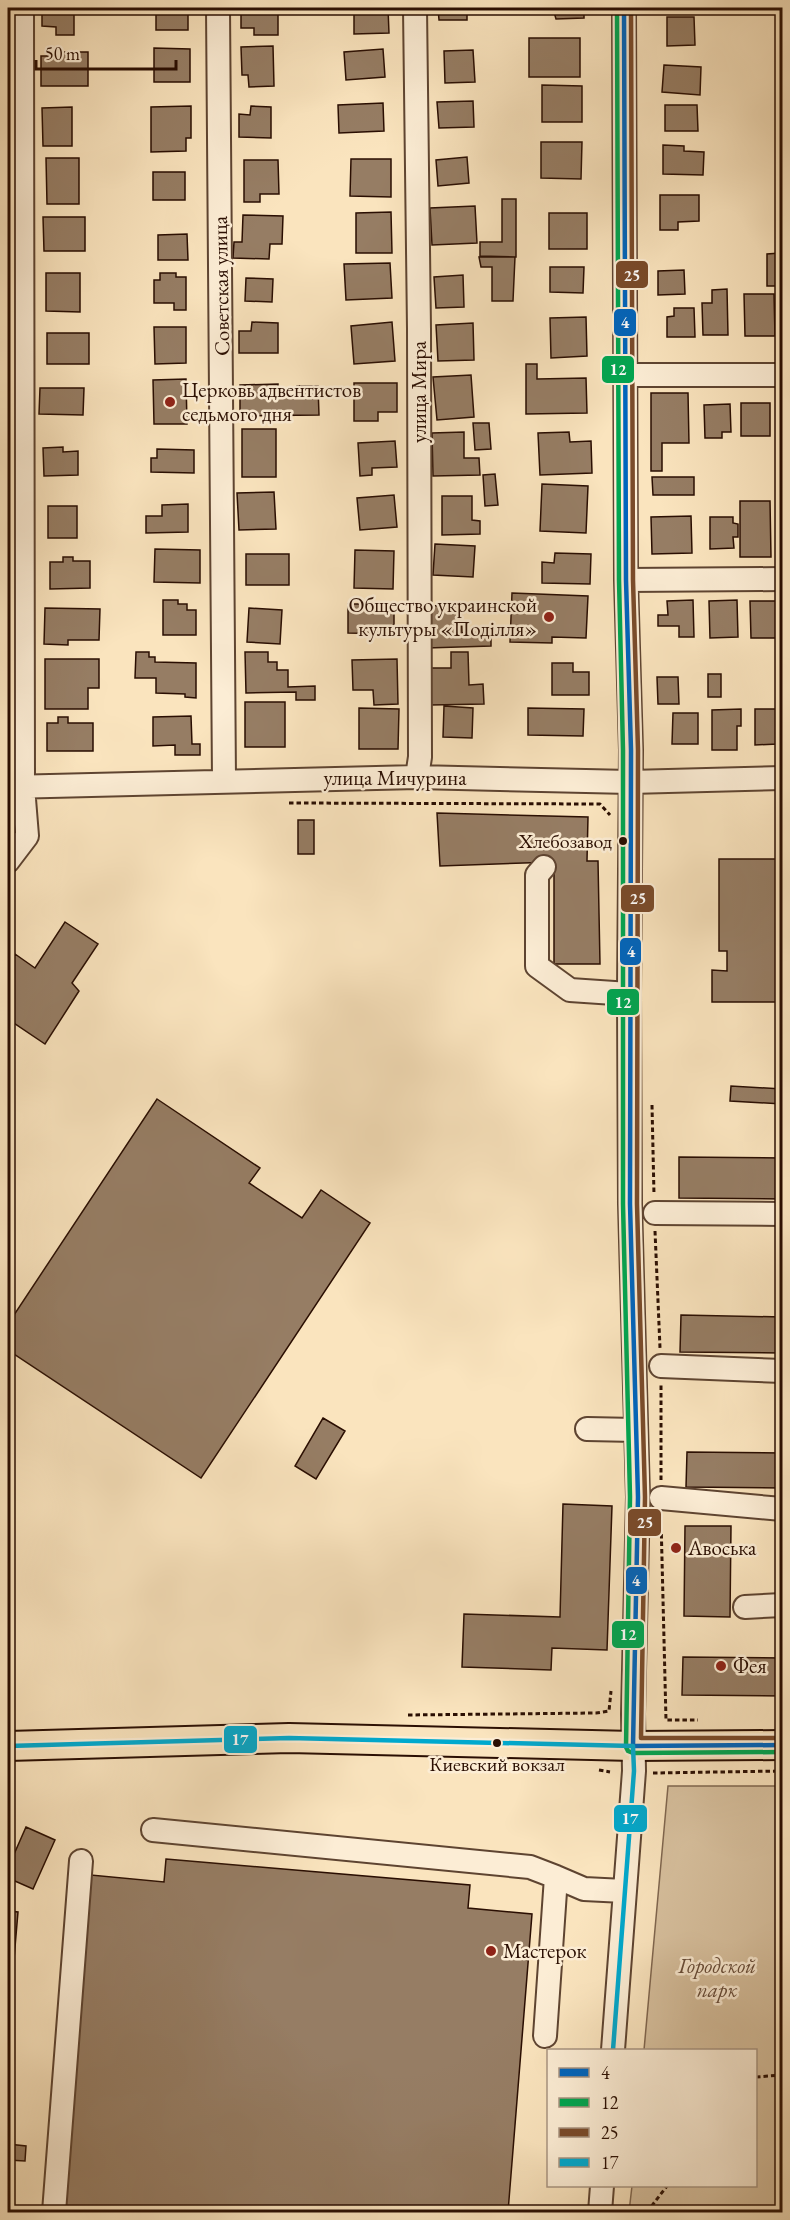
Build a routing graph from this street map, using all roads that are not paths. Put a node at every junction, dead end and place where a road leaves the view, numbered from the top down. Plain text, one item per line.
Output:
1 (22, 8) edge
2 (218, 8) edge
3 (415, 8) edge
4 (624, 8) edge
5 (626, 375) junction
6 (783, 375) edge
7 (783, 579) edge
8 (626, 580) junction
9 (417, 777) junction
10 (783, 778) edge
11 (224, 780) junction
12 (630, 782) junction
13 (15, 787) edge
14 (8, 861) edge
15 (544, 867) dead end
16 (629, 994) junction
17 (654, 1213) road end
18 (783, 1214) edge
19 (661, 1366) road end
20 (783, 1371) edge
21 (587, 1430) dead end
22 (636, 1430) junction
23 (661, 1498) road end
24 (783, 1509) edge
25 (783, 1605) edge
26 (745, 1607) dead end
27 (783, 1745) edge
28 (8, 1746) edge
29 (633, 1746) junction
30 (153, 1830) dead end
31 (81, 1861) dead end
32 (556, 1877) junction
33 (624, 1891) junction
34 (545, 2036) dead end
35 (612, 2049) edge
36 (602, 2187) edge
37 (54, 2212) edge
38 (600, 2212) edge

1 - 13 street
2 - 11 street, Советская улица
3 - 9 street, улица Мира
4 - 5 street
5 - 6 street
5 - 8 street
7 - 8 street
8 - 12 street
9 - 11 street, улица Мичурина
9 - 12 street, улица Мичурина
10 - 12 street, улица Мичурина
11 - 13 street, улица Мичурина
12 - 16 street
13 - 14 street
15 - 16 street
16 - 22 street
17 - 18 street
19 - 20 street
21 - 22 street
22 - 29 street
23 - 24 street
25 - 26 street
27 - 29 main road
28 - 29 main road
29 - 33 street
30 - 32 street
31 - 37 street
32 - 33 street
32 - 34 street
33 - 35 street
36 - 38 street

